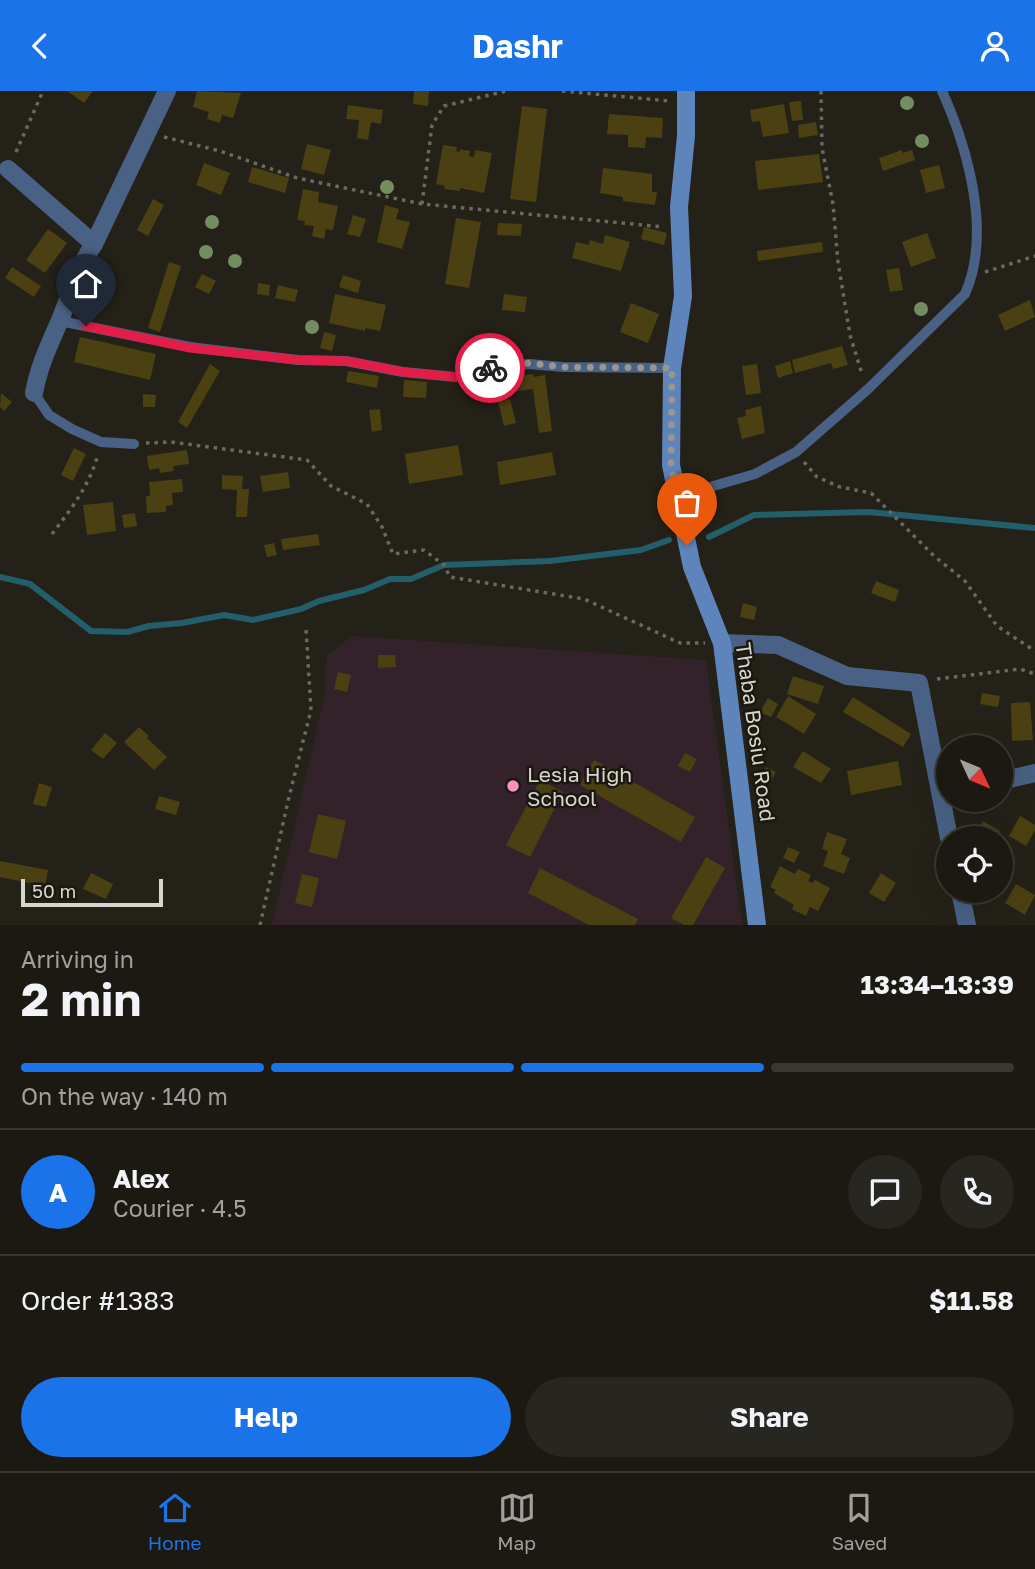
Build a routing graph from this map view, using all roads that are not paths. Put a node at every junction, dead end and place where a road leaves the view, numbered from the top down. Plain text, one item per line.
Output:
1 (167, 91) edge
2 (942, 91) edge
3 (685, 97) edge
4 (8, 169) road end
5 (94, 244) junction
6 (60, 321) junction
7 (672, 368) junction
8 (34, 393) joint
9 (134, 444) road end
10 (677, 501) junction
11 (722, 643) junction
12 (936, 760) edge
13 (1035, 773) edge
14 (1013, 778) edge
15 (962, 903) edge
16 (757, 925) edge
17 (967, 925) edge

1 - 5 street
2 - 10 lane
3 - 7 street, Thaba Bosiu Road
4 - 5 street
5 - 6 street
6 - 7 lane
6 - 8 street
7 - 10 street, Thaba Bosiu Road
8 - 9 lane
10 - 11 street, Thaba Bosiu Road
11 - 12 street
11 - 16 street, Thaba Bosiu Road
13 - 14 street
15 - 17 street

